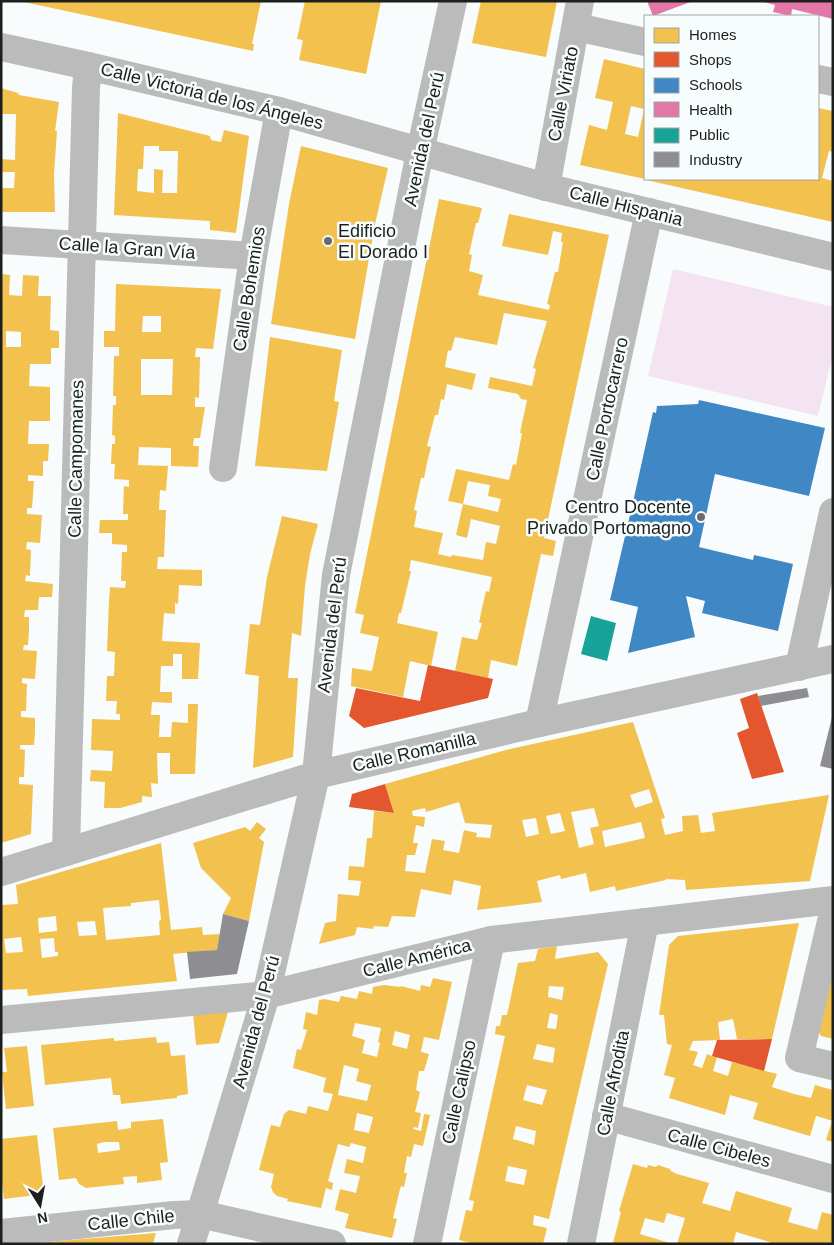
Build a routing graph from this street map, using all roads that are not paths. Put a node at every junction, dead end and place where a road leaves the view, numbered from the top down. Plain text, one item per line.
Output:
1 (454, 1) edge
2 (578, 14) edge
3 (644, 42) edge
4 (1, 47) edge
5 (88, 66) junction
6 (819, 79) edge
7 (833, 82) edge
8 (279, 111) junction
9 (420, 152) junction
10 (546, 187) junction
11 (649, 212) junction
12 (1, 240) edge
13 (82, 245) junction
14 (253, 256) junction
15 (833, 256) edge
16 (223, 468) dead end
17 (833, 512) edge
18 (833, 659) edge
19 (799, 667) junction
20 (539, 724) junction
21 (316, 775) junction
22 (66, 852) junction
23 (1, 872) edge
24 (833, 900) edge
25 (833, 913) edge
26 (645, 922) junction
27 (492, 940) junction
28 (266, 995) junction
29 (1, 1020) edge
30 (833, 1066) edge
31 (606, 1116) junction
32 (833, 1179) edge
33 (200, 1214) junction
34 (1, 1233) edge
35 (191, 1244) edge
36 (332, 1244) edge
37 (427, 1244) edge
38 (581, 1244) edge

1 - 9 street, Avenida del Perú
2 - 3 street
2 - 10 street, Calle Viriato
4 - 5 street, Calle Victoria de los Ángeles
5 - 8 street, Calle Victoria de los Ángeles
5 - 13 street, Calle Campomanes
6 - 7 street
8 - 9 street, Calle Victoria de los Ángeles
8 - 14 street, Calle Bohemios
9 - 10 street, Calle Hispania
9 - 21 street, Avenida del Perú
10 - 11 street, Calle Hispania
11 - 15 street, Calle Hispania
11 - 20 street, Calle Portocarrero
12 - 13 street, Calle la Gran Vía
13 - 14 street, Calle la Gran Vía
13 - 22 street, Calle Campomanes
14 - 16 street, Calle Bohemios
17 - 19 street
18 - 19 street, Calle Romanilla
19 - 20 street, Calle Romanilla
20 - 21 street, Calle Romanilla
21 - 22 street, Calle Romanilla
21 - 28 street, Avenida del Perú
22 - 23 street, Calle Romanilla
24 - 26 street, Calle América
25 - 30 street
26 - 27 street, Calle América
26 - 31 street, Calle Afrodita
27 - 28 street, Calle América
27 - 37 street, Calle Calipso
28 - 29 street, Calle América
28 - 33 street, Avenida del Perú
31 - 32 street, Calle Cibeles
31 - 38 street, Calle Afrodita
33 - 34 street, Calle Chile
33 - 35 street, Avenida del Perú
33 - 36 street, Calle Chile

